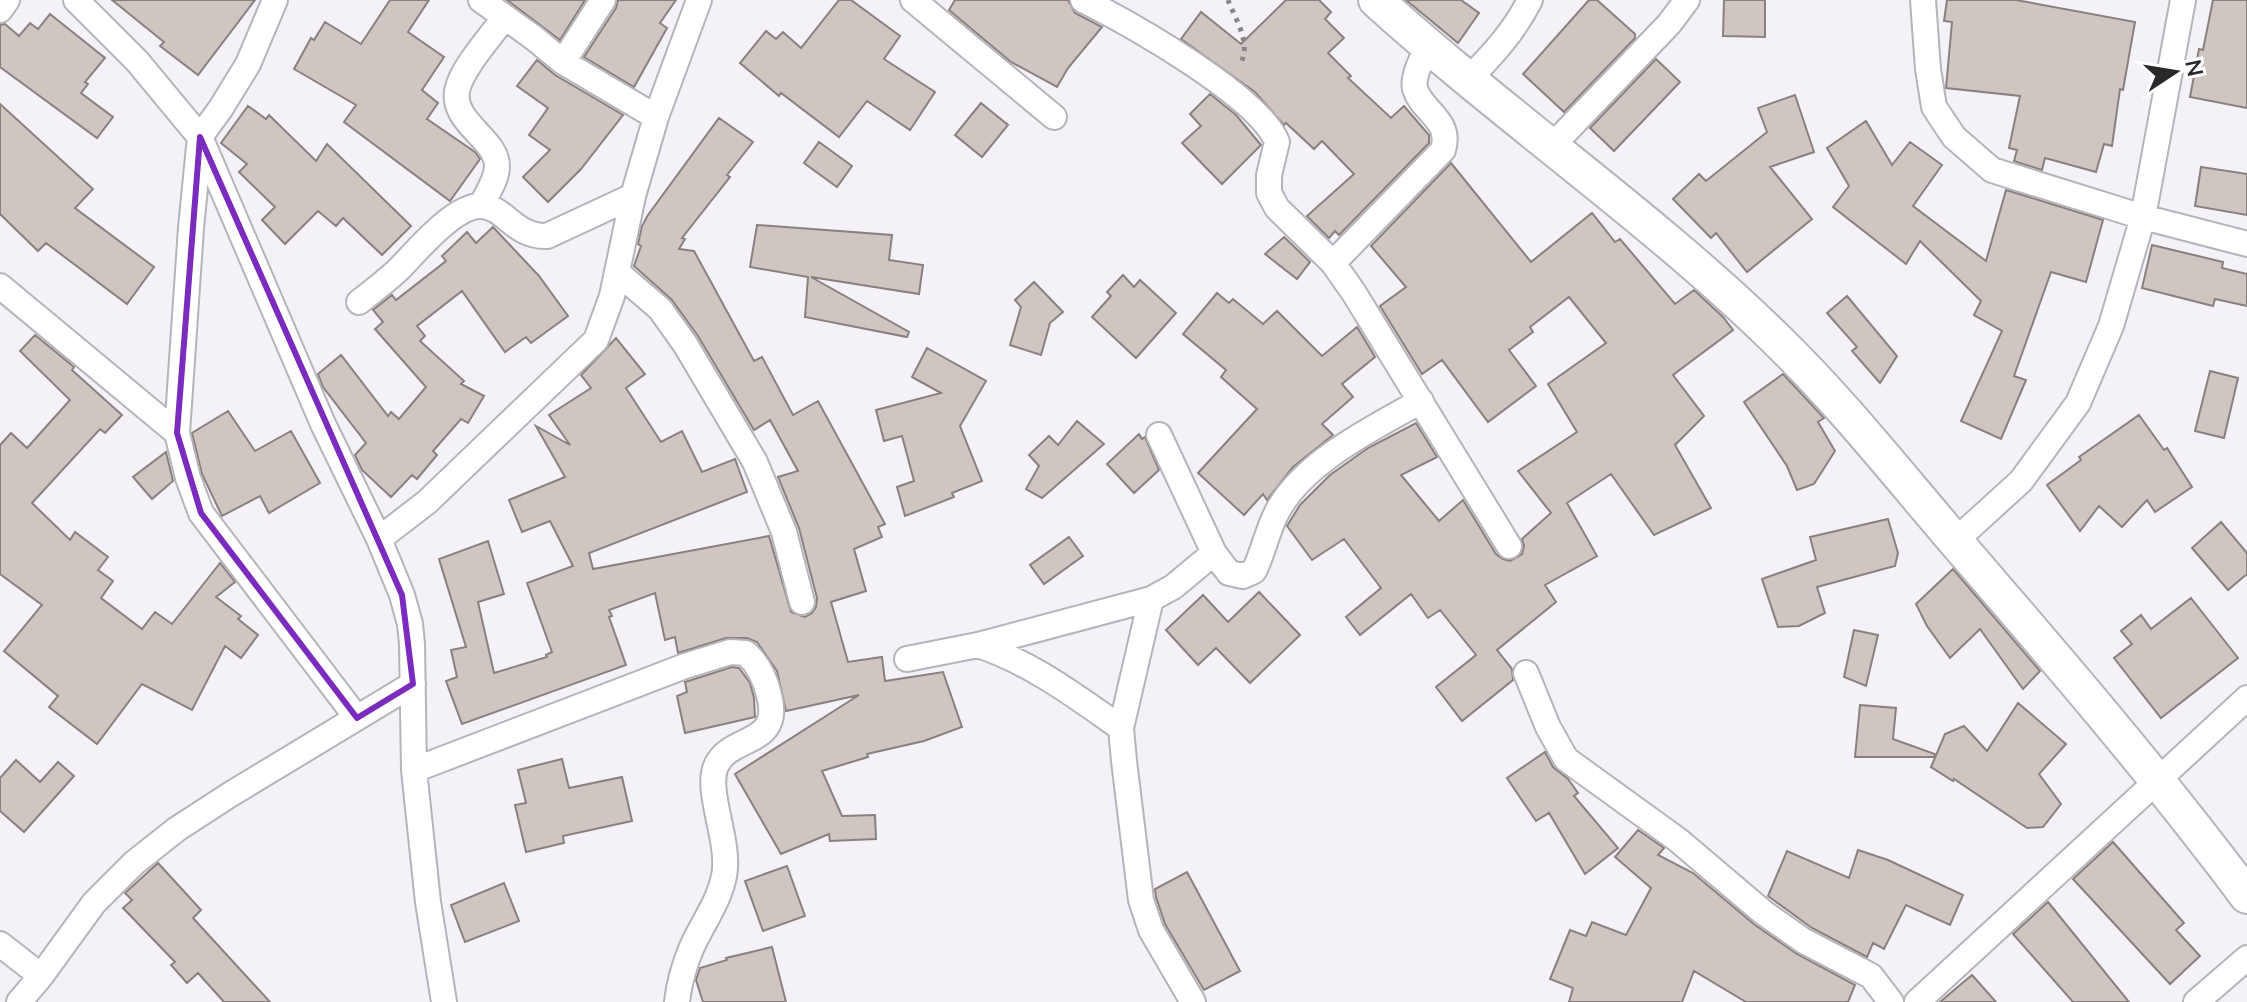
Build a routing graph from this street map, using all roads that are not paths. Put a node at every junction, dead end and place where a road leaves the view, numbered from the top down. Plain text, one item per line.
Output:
1 (7, 0) edge
2 (76, 0) edge
3 (275, 0) edge
4 (481, 0) edge
5 (603, 0) edge
6 (699, 0) edge
7 (913, 0) edge
8 (1083, 0) edge
9 (1376, 0) edge
10 (1530, 0) edge
11 (1687, 0) edge
12 (1923, 0) edge
13 (2183, 0) edge
14 (0, 10) edge
15 (505, 17) junction
16 (1428, 46) junction
17 (563, 62) junction
18 (1468, 80) junction
19 (656, 117) junction
20 (1054, 117) dead end
21 (200, 137) junction
22 (1552, 146) junction
23 (633, 196) junction
24 (481, 206) junction
25 (2143, 217) junction
26 (2247, 244) edge
27 (1333, 263) junction
28 (617, 272) junction
29 (0, 286) edge
30 (359, 302) dead end
31 (1421, 401) junction
32 (177, 433) junction
33 (1159, 435) dead end
34 (379, 539) junction
35 (1955, 541) junction
36 (1509, 546) dead end
37 (1214, 553) junction
38 (1151, 599) junction
39 (802, 602) dead end
40 (978, 645) junction
41 (907, 659) dead end
42 (1526, 673) dead end
43 (413, 684) junction
44 (2247, 698) edge
45 (357, 718) junction
46 (1121, 728) junction
47 (414, 770) junction
48 (2155, 780) junction
49 (2247, 896) edge
50 (0, 944) edge
51 (2247, 958) edge
52 (41, 976) junction
53 (19, 1002) edge
54 (444, 1002) edge
55 (677, 1002) edge
56 (1193, 1002) edge
57 (1891, 1002) edge
58 (1917, 1002) edge
59 (2196, 1002) edge

1 - 14 street
2 - 21 street
3 - 21 street
4 - 15 street
5 - 17 street
6 - 19 street
7 - 20 street
8 - 27 street
9 - 16 street
10 - 18 street
11 - 22 street
12 - 25 street
13 - 25 street
15 - 17 street
15 - 24 street
16 - 18 street
16 - 27 street
17 - 19 street
18 - 22 street
19 - 23 street
21 - 32 street
21 - 34 street
22 - 35 street
23 - 24 street
23 - 28 street
24 - 30 street
25 - 26 street
25 - 35 street
27 - 31 street
28 - 34 street
28 - 39 street
29 - 32 street
31 - 36 street
31 - 37 street
32 - 45 street
33 - 37 street
34 - 43 street
35 - 48 street
37 - 38 street
38 - 40 street
38 - 46 street
40 - 41 street
40 - 46 street
42 - 57 street
43 - 45 street
43 - 47 street
44 - 48 street
45 - 52 street
46 - 56 street
47 - 54 street
47 - 55 street
48 - 49 street
48 - 58 street
50 - 52 street
51 - 59 street
52 - 53 street

